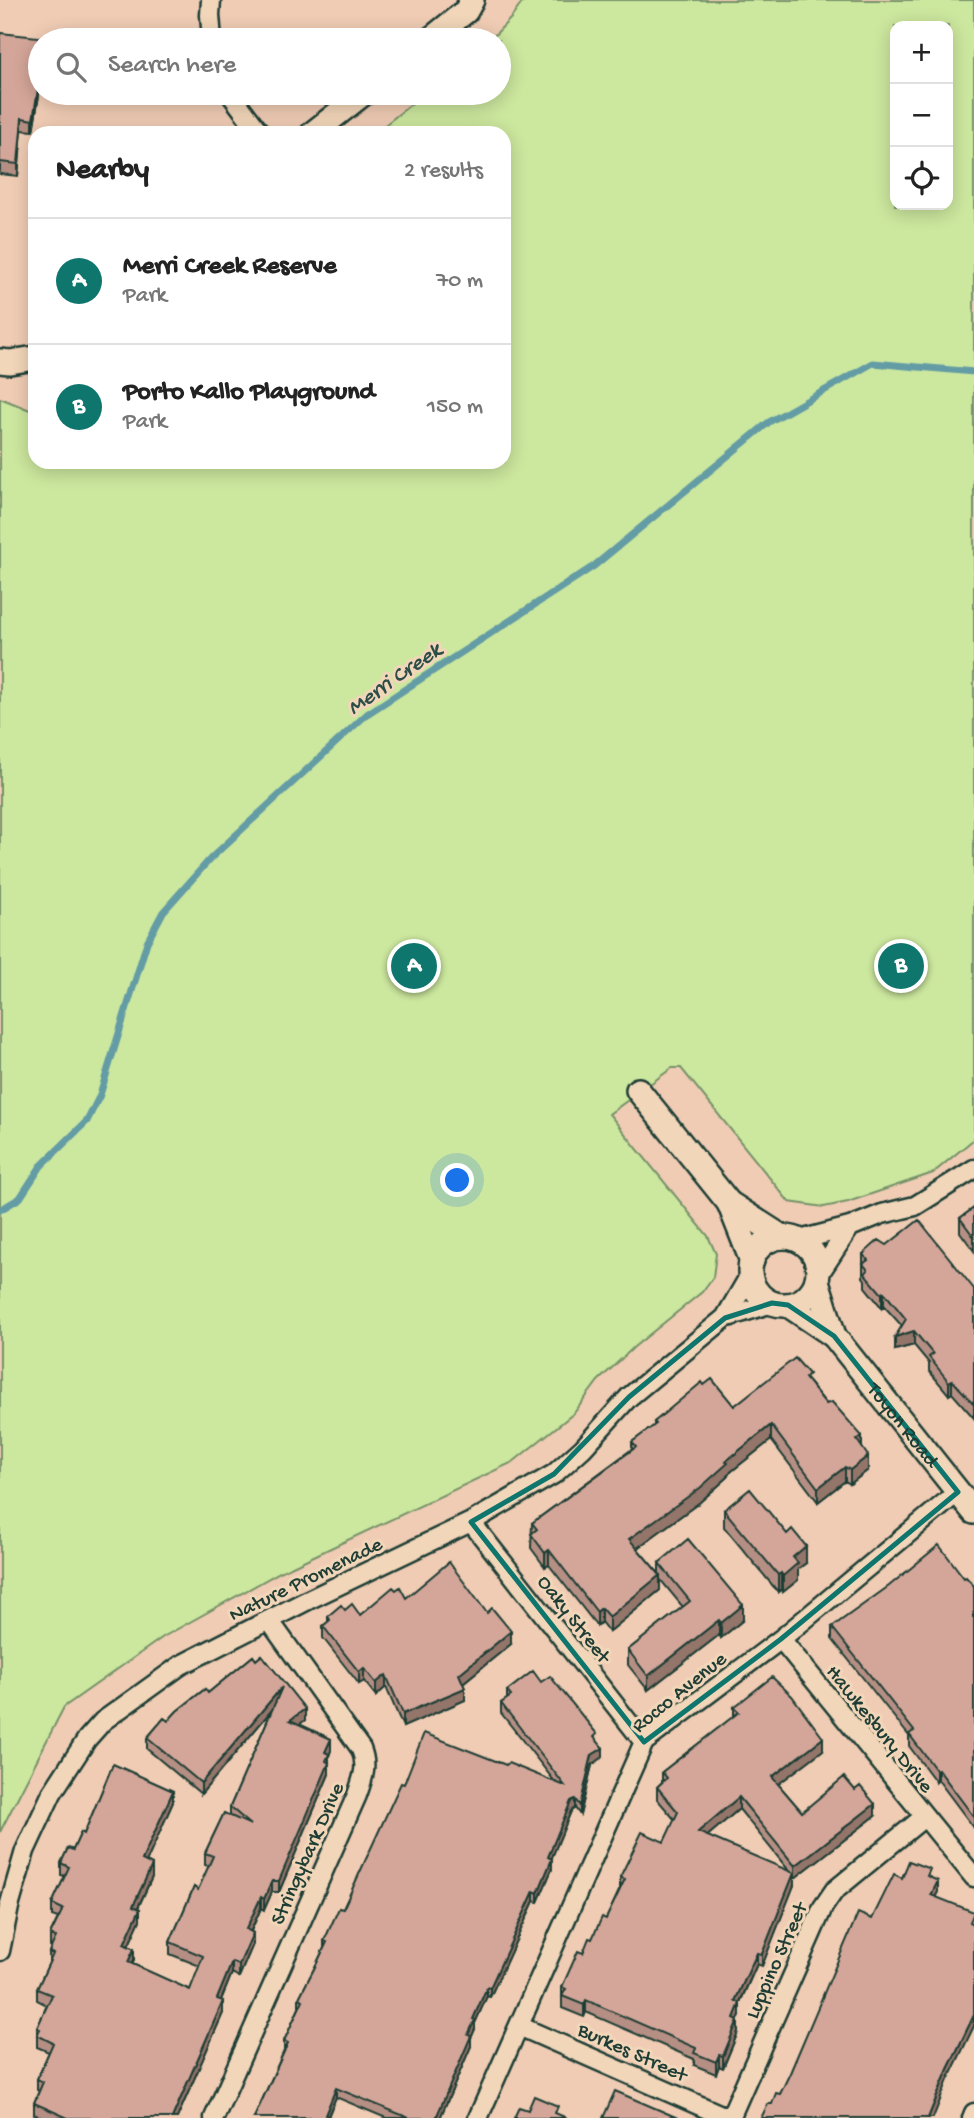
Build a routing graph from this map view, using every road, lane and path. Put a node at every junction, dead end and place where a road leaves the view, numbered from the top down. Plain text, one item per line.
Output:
1 (211, 0) edge
2 (472, 0) edge
3 (212, 28) edge
4 (445, 28) edge
5 (239, 105) edge
6 (349, 105) edge
7 (255, 126) edge
8 (322, 126) edge
9 (28, 359) edge
10 (0, 361) edge
11 (638, 1090) dead end
12 (974, 1169) edge
13 (729, 1203) junction
14 (850, 1227) junction
15 (791, 1239) junction
16 (751, 1268) junction
17 (818, 1278) junction
18 (780, 1304) junction
19 (725, 1318) junction
20 (834, 1336) junction
21 (958, 1492) junction
22 (974, 1512) edge
23 (471, 1522) junction
24 (270, 1620) junction
25 (781, 1640) junction
26 (644, 1742) junction
27 (924, 1817) junction
28 (974, 1877) edge
29 (0, 1951) edge
30 (519, 2026) junction
31 (974, 2113) edge
32 (214, 2118) edge
33 (478, 2118) edge
34 (729, 2118) edge
35 (972, 2118) edge

1 - 3 street
2 - 4 street
5 - 7 street
6 - 8 street
9 - 10 street
11 - 13 street
12 - 14 street
13 - 15 street
13 - 16 street
14 - 15 street
14 - 17 street
15 - 16 street
15 - 17 street
16 - 18 street
16 - 19 street, Nature Promenade
17 - 18 street
17 - 20 street, Toyon Road
18 - 19 street, Nature Promenade
18 - 20 street, Toyon Road
19 - 23 street, Nature Promenade
20 - 21 street, Toyon Road
21 - 22 street, Toyon Road
21 - 25 street, Rocco Avenue
23 - 24 street, Nature Promenade
23 - 26 street, Oaky Street
24 - 29 street, Nature Promenade
24 - 32 street, Stringybark Drive
25 - 26 street, Rocco Avenue
25 - 27 street, Hawkesbury Drive
26 - 30 street, Rocco Avenue
27 - 28 street, Hawkesbury Drive
27 - 34 street, Luppino Street
30 - 33 street, Rocco Avenue
30 - 34 street, Burkes Street
31 - 35 street

